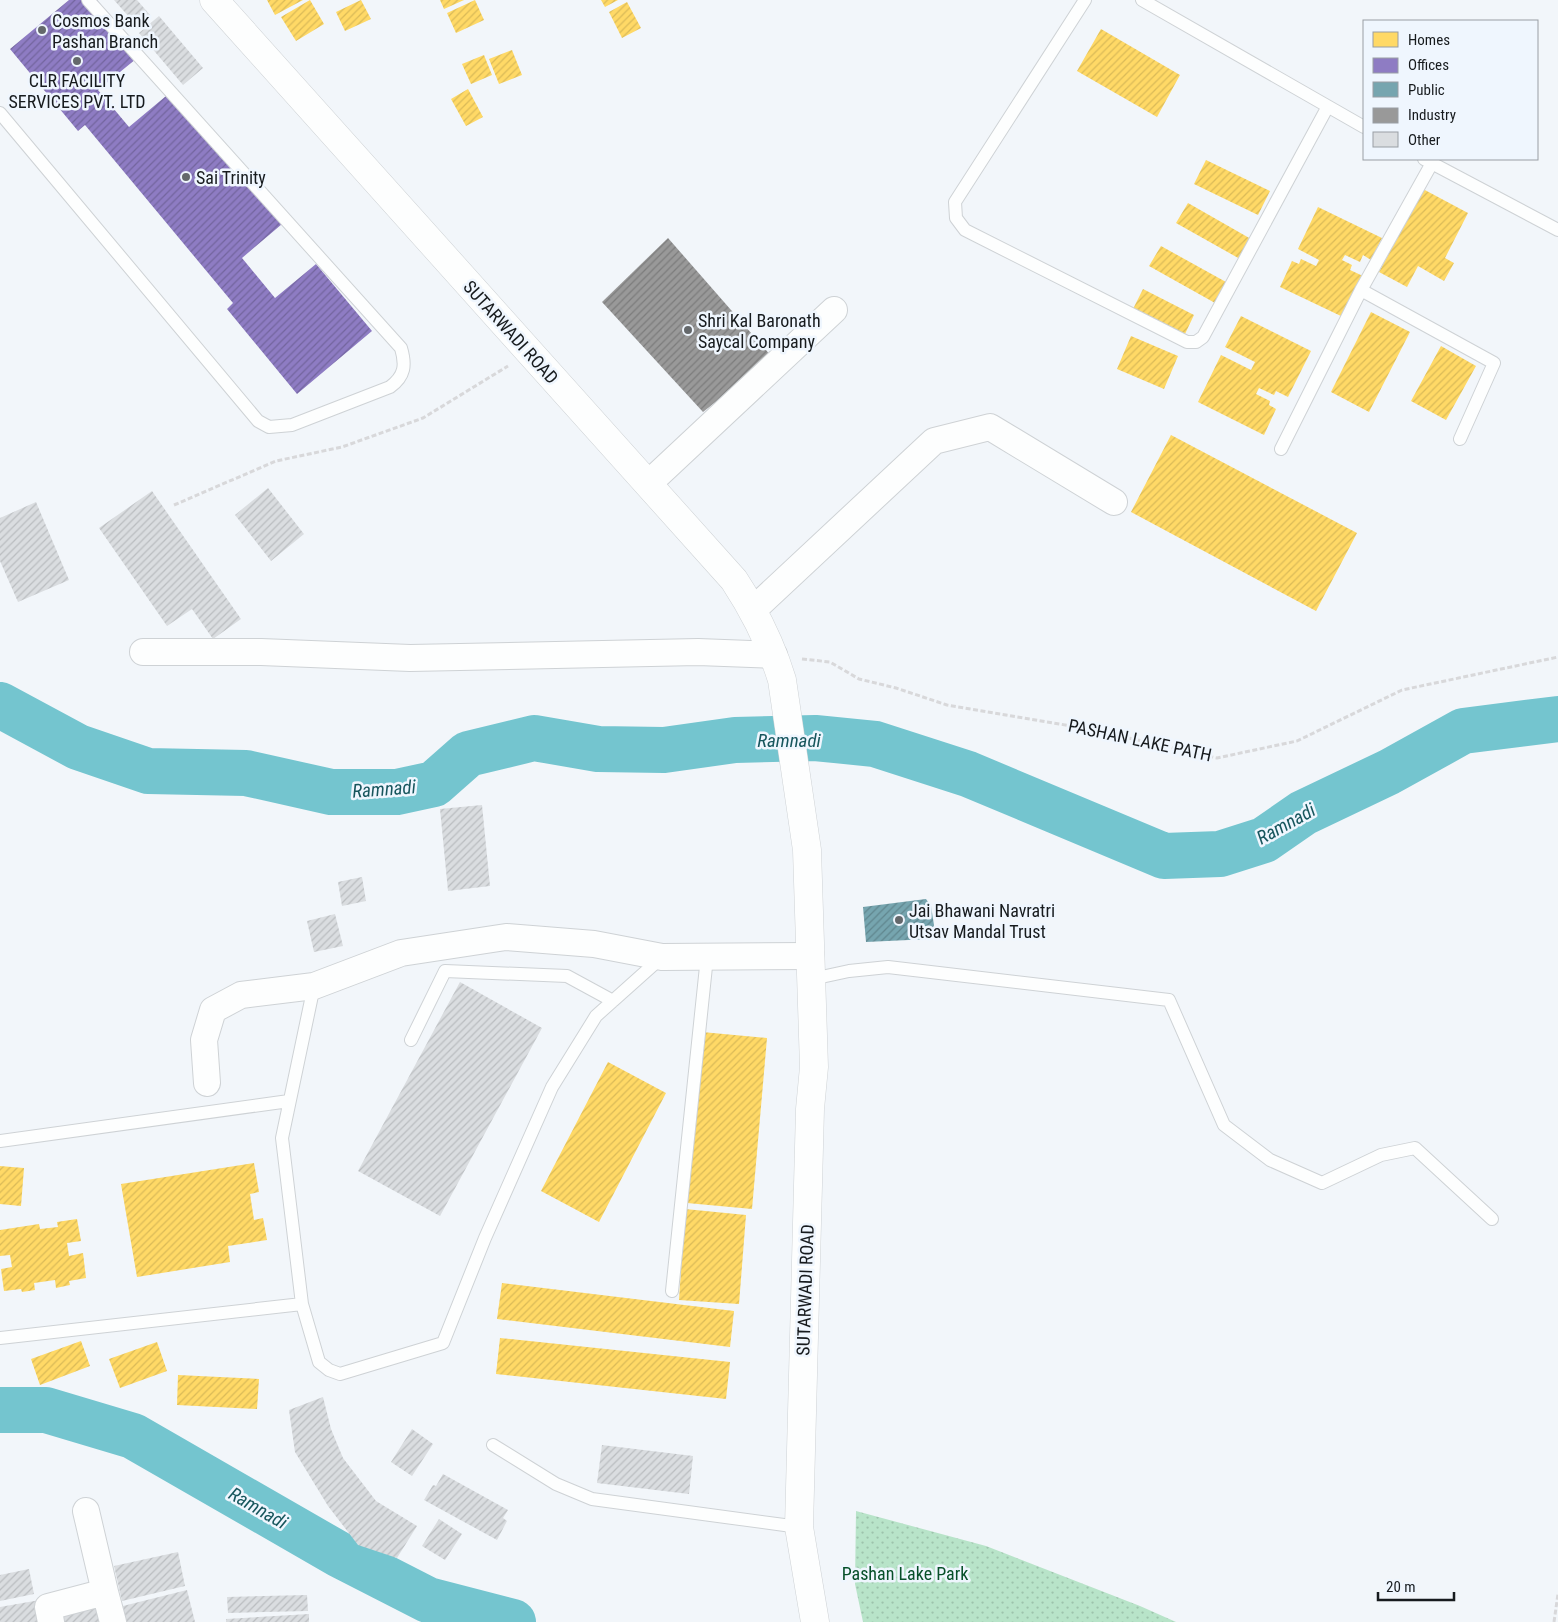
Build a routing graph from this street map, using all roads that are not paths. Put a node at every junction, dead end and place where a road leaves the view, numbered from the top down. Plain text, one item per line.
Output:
1 (88, 0) edge
2 (214, 0) edge
3 (1085, 0) edge
4 (1142, 0) edge
5 (1327, 108) junction
6 (0, 114) edge
7 (1363, 126) edge
8 (1428, 161) edge
9 (1558, 230) edge
10 (1361, 290) junction
11 (834, 310) dead end
12 (1460, 439) dead end
13 (1281, 449) dead end
14 (648, 484) junction
15 (1114, 502) dead end
16 (754, 610) junction
17 (143, 652) dead end
18 (778, 667) junction
19 (662, 957) junction
20 (707, 957) junction
21 (811, 968) junction
22 (314, 986) junction
23 (613, 1001) junction
24 (411, 1040) dead end
25 (207, 1083) dead end
26 (289, 1101) junction
27 (0, 1141) edge
28 (1492, 1219) dead end
29 (672, 1291) dead end
30 (302, 1304) junction
31 (0, 1338) edge
32 (493, 1445) dead end
33 (86, 1511) dead end
34 (799, 1527) junction
35 (105, 1592) junction
36 (812, 1610) edge
37 (51, 1622) edge
38 (113, 1622) edge

1 - 6 lane
2 - 14 street, SUTARWADI ROAD
3 - 5 lane
4 - 5 lane
5 - 7 lane
8 - 9 lane
8 - 10 lane
10 - 12 lane
10 - 13 lane
11 - 14 street
14 - 16 street, SUTARWADI ROAD
15 - 16 street
16 - 18 street, SUTARWADI ROAD
17 - 18 street
18 - 21 street, SUTARWADI ROAD
19 - 20 street
19 - 22 street
19 - 23 lane
20 - 21 street
20 - 29 lane
21 - 28 lane
21 - 34 street, SUTARWADI ROAD
22 - 25 street
22 - 26 lane
23 - 24 lane
23 - 30 lane
26 - 27 lane
26 - 30 lane
30 - 31 lane
32 - 34 lane
33 - 35 street
34 - 36 street, SUTARWADI ROAD
35 - 37 street
35 - 38 street

